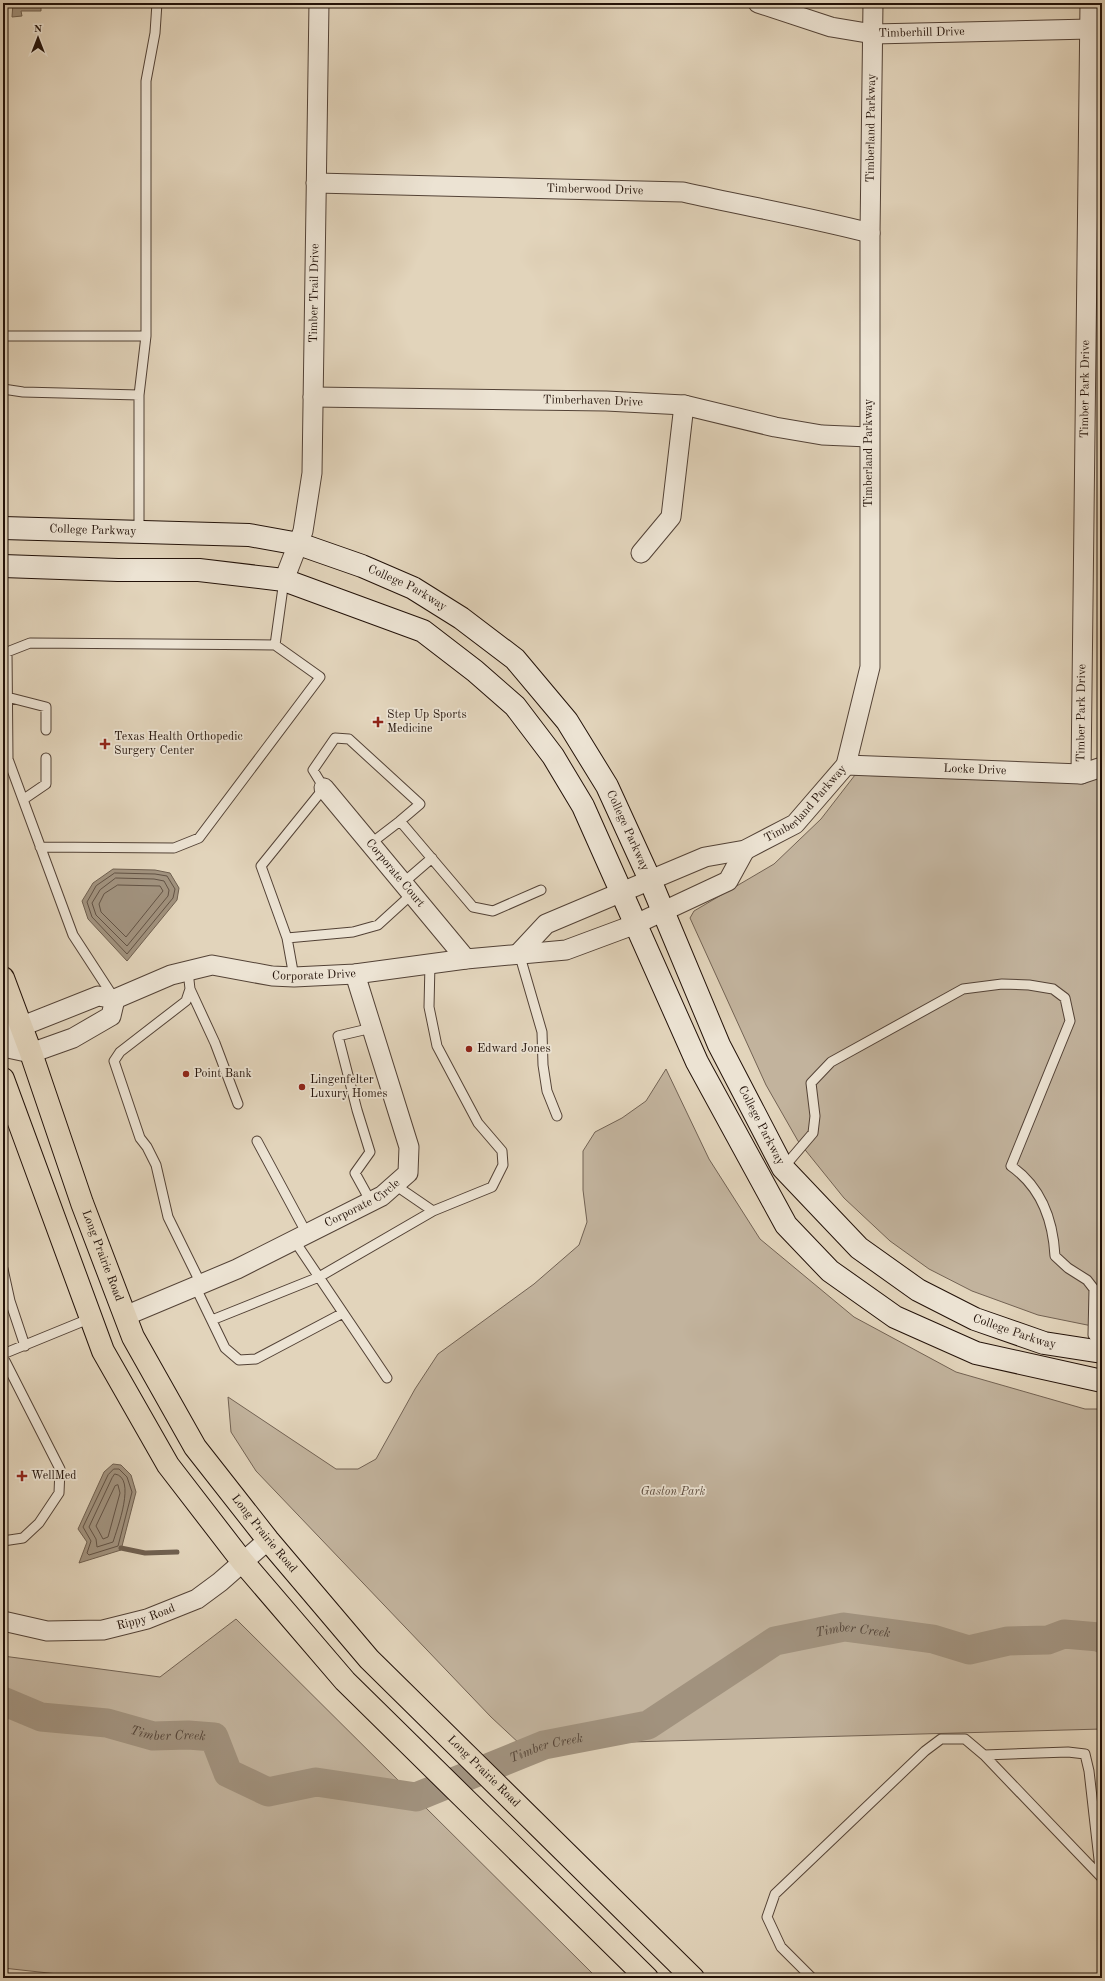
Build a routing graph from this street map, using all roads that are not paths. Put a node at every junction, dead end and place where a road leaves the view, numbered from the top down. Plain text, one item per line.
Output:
1 (157, 3) edge
2 (319, 3) edge
3 (758, 3) edge
4 (873, 3) edge
5 (1090, 3) edge
6 (1090, 30) junction
7 (872, 34) junction
8 (316, 183) junction
9 (870, 233) junction
10 (3, 336) edge
11 (146, 336) junction
12 (3, 389) edge
13 (139, 395) junction
14 (313, 397) junction
15 (684, 405) junction
16 (869, 436) junction
17 (3, 528) edge
18 (139, 531) junction
19 (299, 544) junction
20 (641, 553) dead end
21 (3, 566) edge
22 (284, 580) junction
23 (275, 645) junction
24 (7, 697) junction
25 (46, 730) dead end
26 (46, 758) dead end
27 (846, 765) junction
28 (1102, 767) edge
29 (1081, 774) junction
30 (324, 788) junction
31 (24, 799) junction
32 (400, 821) junction
33 (370, 844) junction
34 (40, 847) junction
35 (745, 850) junction
36 (432, 858) junction
37 (650, 880) junction
38 (408, 889) junction
39 (541, 890) dead end
40 (621, 891) junction
41 (663, 911) junction
42 (636, 924) junction
43 (287, 938) junction
44 (519, 953) junction
45 (466, 959) junction
46 (430, 964) junction
47 (188, 970) junction
48 (356, 974) junction
49 (294, 977) junction
50 (3, 978) edge
51 (190, 990) junction
52 (114, 999) junction
53 (372, 1028) junction
54 (12, 1032) edge
55 (3, 1047) edge
56 (31, 1053) junction
57 (3, 1079) edge
58 (238, 1104) dead end
59 (557, 1116) dead end
60 (257, 1141) dead end
61 (782, 1168) junction
62 (762, 1183) junction
63 (395, 1185) junction
64 (371, 1202) junction
65 (433, 1211) junction
66 (301, 1237) junction
67 (3, 1269) edge
68 (319, 1277) junction
69 (198, 1285) junction
70 (343, 1313) junction
71 (125, 1316) junction
72 (91, 1318) junction
73 (212, 1320) junction
74 (25, 1346) junction
75 (1102, 1348) edge
76 (1102, 1352) edge
77 (3, 1356) edge
78 (387, 1378) dead end
79 (1102, 1381) edge
80 (268, 1540) junction
81 (3, 1541) edge
82 (242, 1561) junction
83 (3, 1621) edge
84 (984, 1754) junction
85 (1101, 1877) edge
86 (647, 1978) edge
87 (693, 1978) edge
88 (812, 1978) edge

1 - 11 lane
2 - 8 street, Timber Trail Drive
3 - 7 street, Timberhill Drive
4 - 7 street, Timberland Parkway
5 - 6 street, Timber Park Drive
6 - 7 street, Timberhill Drive
6 - 29 street, Timber Park Drive
7 - 9 street, Timberland Parkway
8 - 9 street, Timberwood Drive
8 - 14 street, Timber Trail Drive
9 - 16 street, Timberland Parkway
10 - 11 lane
11 - 13 lane
12 - 13 lane
13 - 18 lane
14 - 15 street, Timberhaven Drive
14 - 19 street, Timber Trail Drive
15 - 16 street, Timberhaven Drive
15 - 20 street
16 - 27 street, Timberland Parkway
17 - 18 main road, College Parkway
18 - 19 main road, College Parkway
19 - 22 street, Timber Trail Drive
19 - 37 main road, College Parkway
21 - 22 main road
22 - 23 lane
22 - 40 main road
23 - 24 lane
23 - 34 lane
24 - 25 lane
24 - 31 lane
26 - 31 lane
27 - 29 street, Locke Drive
27 - 35 street, Timberland Parkway
28 - 29 street, Locke Drive
30 - 32 lane
30 - 33 street, Corporate Court
30 - 43 lane
31 - 34 lane
32 - 33 lane
32 - 36 lane
33 - 38 street, Corporate Court
34 - 52 lane
35 - 37 street, Timberland Parkway
35 - 41 street
36 - 38 lane
36 - 39 lane
37 - 40 street, Timberland Parkway
37 - 41 main road, College Parkway
38 - 43 lane
38 - 45 street, Corporate Court
40 - 42 main road
40 - 44 street
41 - 42 street
41 - 61 main road, College Parkway
42 - 44 street, Corporate Drive
42 - 62 main road
43 - 49 lane
44 - 45 street, Corporate Drive
44 - 59 lane
45 - 46 street, Corporate Drive
46 - 48 street, Corporate Drive
46 - 65 lane
47 - 49 street, Corporate Drive
47 - 51 lane
47 - 52 street, Corporate Drive
48 - 49 street, Corporate Drive
48 - 53 street, Corporate Circle
50 - 54 main road, Long Prairie Road
51 - 58 lane
51 - 69 lane
52 - 54 street, Corporate Drive
52 - 56 street
53 - 63 street, Corporate Circle
53 - 64 lane
54 - 56 main road, Long Prairie Road
55 - 56 street
56 - 71 main road, Long Prairie Road
57 - 72 main road
60 - 66 lane
61 - 62 main road
61 - 75 lane
61 - 76 main road, College Parkway
62 - 79 main road
63 - 64 street, Corporate Circle
63 - 65 lane
64 - 66 street, Corporate Circle
65 - 68 lane
66 - 68 lane
66 - 69 street, Corporate Circle
67 - 74 lane
68 - 70 lane
68 - 73 lane
69 - 71 street, Corporate Circle
69 - 73 lane
70 - 73 lane
70 - 78 lane
71 - 80 main road, Long Prairie Road
72 - 74 lane
72 - 82 main road
74 - 77 lane
77 - 81 lane
80 - 82 street, Rippy Road
80 - 87 main road, Long Prairie Road
82 - 83 street, Rippy Road
82 - 86 main road
84 - 85 lane
84 - 85 lane
84 - 88 lane

